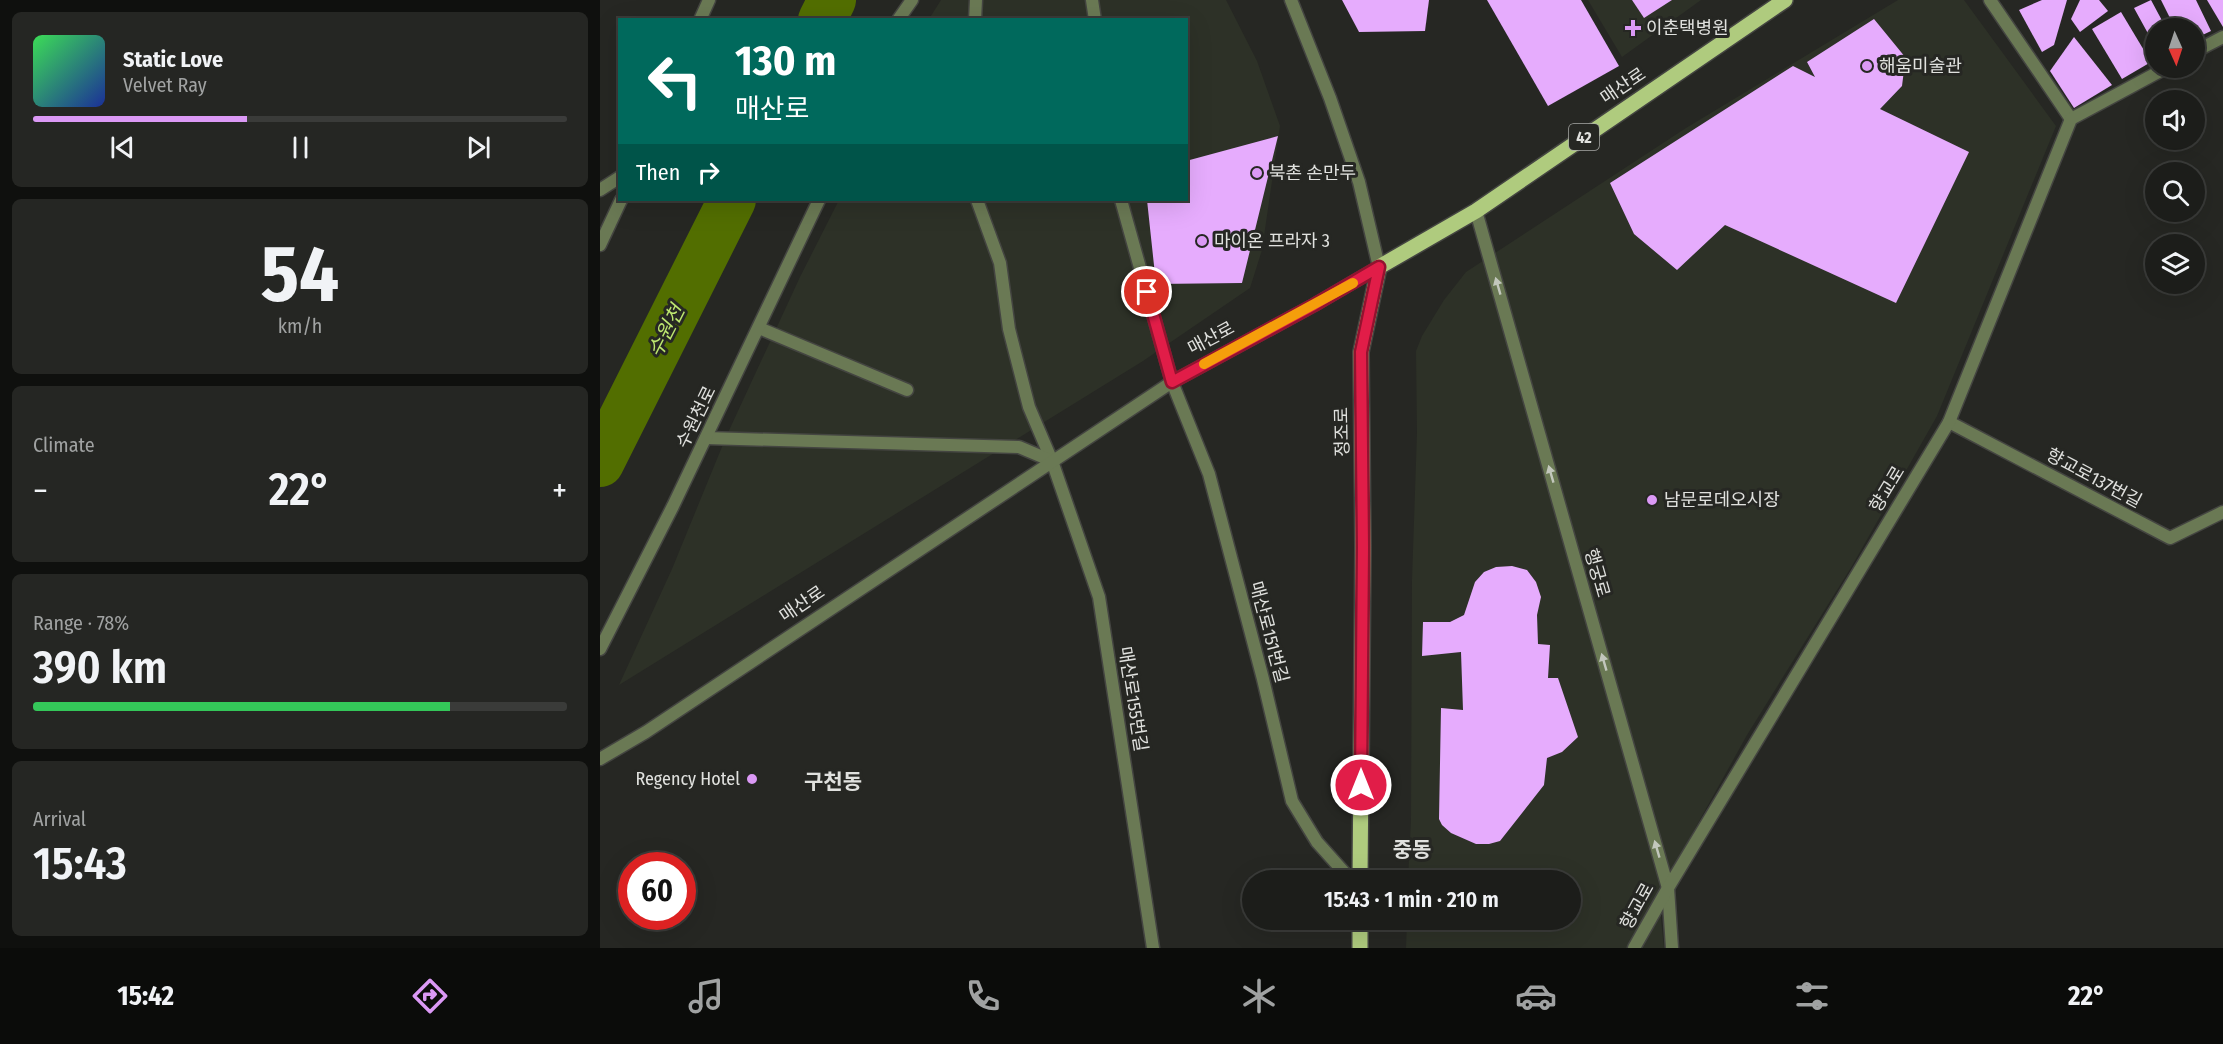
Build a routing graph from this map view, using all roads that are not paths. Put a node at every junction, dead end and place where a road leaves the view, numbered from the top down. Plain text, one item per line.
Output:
1 (709, 0) edge
2 (912, 0) edge
3 (975, 0) edge
4 (1092, 0) edge
5 (1291, 0) edge
6 (1785, 0) edge
7 (1990, 0) edge
8 (701, 18) edge
9 (899, 18) edge
10 (975, 18) edge
11 (1095, 18) edge
12 (2223, 37) edge
13 (2205, 46) edge
14 (2147, 78) edge
15 (2071, 119) junction
16 (618, 178) edge
17 (600, 190) edge
18 (621, 201) edge
19 (819, 201) edge
20 (977, 201) edge
21 (1121, 201) edge
22 (1476, 211) junction
23 (600, 245) edge
24 (1379, 267) junction
25 (759, 328) junction
26 (1172, 382) junction
27 (907, 390) dead end
28 (1948, 422) junction
29 (706, 438) junction
30 (1052, 461) junction
31 (2223, 512) edge
32 (600, 649) edge
33 (600, 759) edge
34 (1342, 870) edge
35 (1360, 870) edge
36 (1668, 888) junction
37 (1360, 930) edge
38 (1153, 948) edge
39 (1360, 948) edge
40 (1634, 948) edge
41 (1672, 948) edge

1 - 8 street
2 - 9 street
3 - 10 street
4 - 11 street
5 - 24 street, 정조로
6 - 22 main road, 매산로 / 42
7 - 15 street
12 - 13 street
14 - 15 street
15 - 28 street, 향교로
16 - 17 street
18 - 23 street
19 - 25 street, 수원천로
20 - 30 street, 매산로155번길
21 - 26 street, 매산로151번길
22 - 24 main road, 매산로 / 42
36 -> 22 street, 행궁로
24 - 26 street, 매산로
24 - 35 main road, 정조로
25 - 27 street
25 - 29 street, 수원천로
26 - 30 street, 매산로
26 - 34 street, 매산로151번길
28 - 31 street, 향교로137번길
28 - 36 street, 향교로
29 - 30 street
29 - 32 street, 수원천로
30 - 33 street, 매산로
30 - 38 street, 매산로155번길
36 - 40 street, 향교로
36 - 41 street, 행궁로
37 - 39 main road

